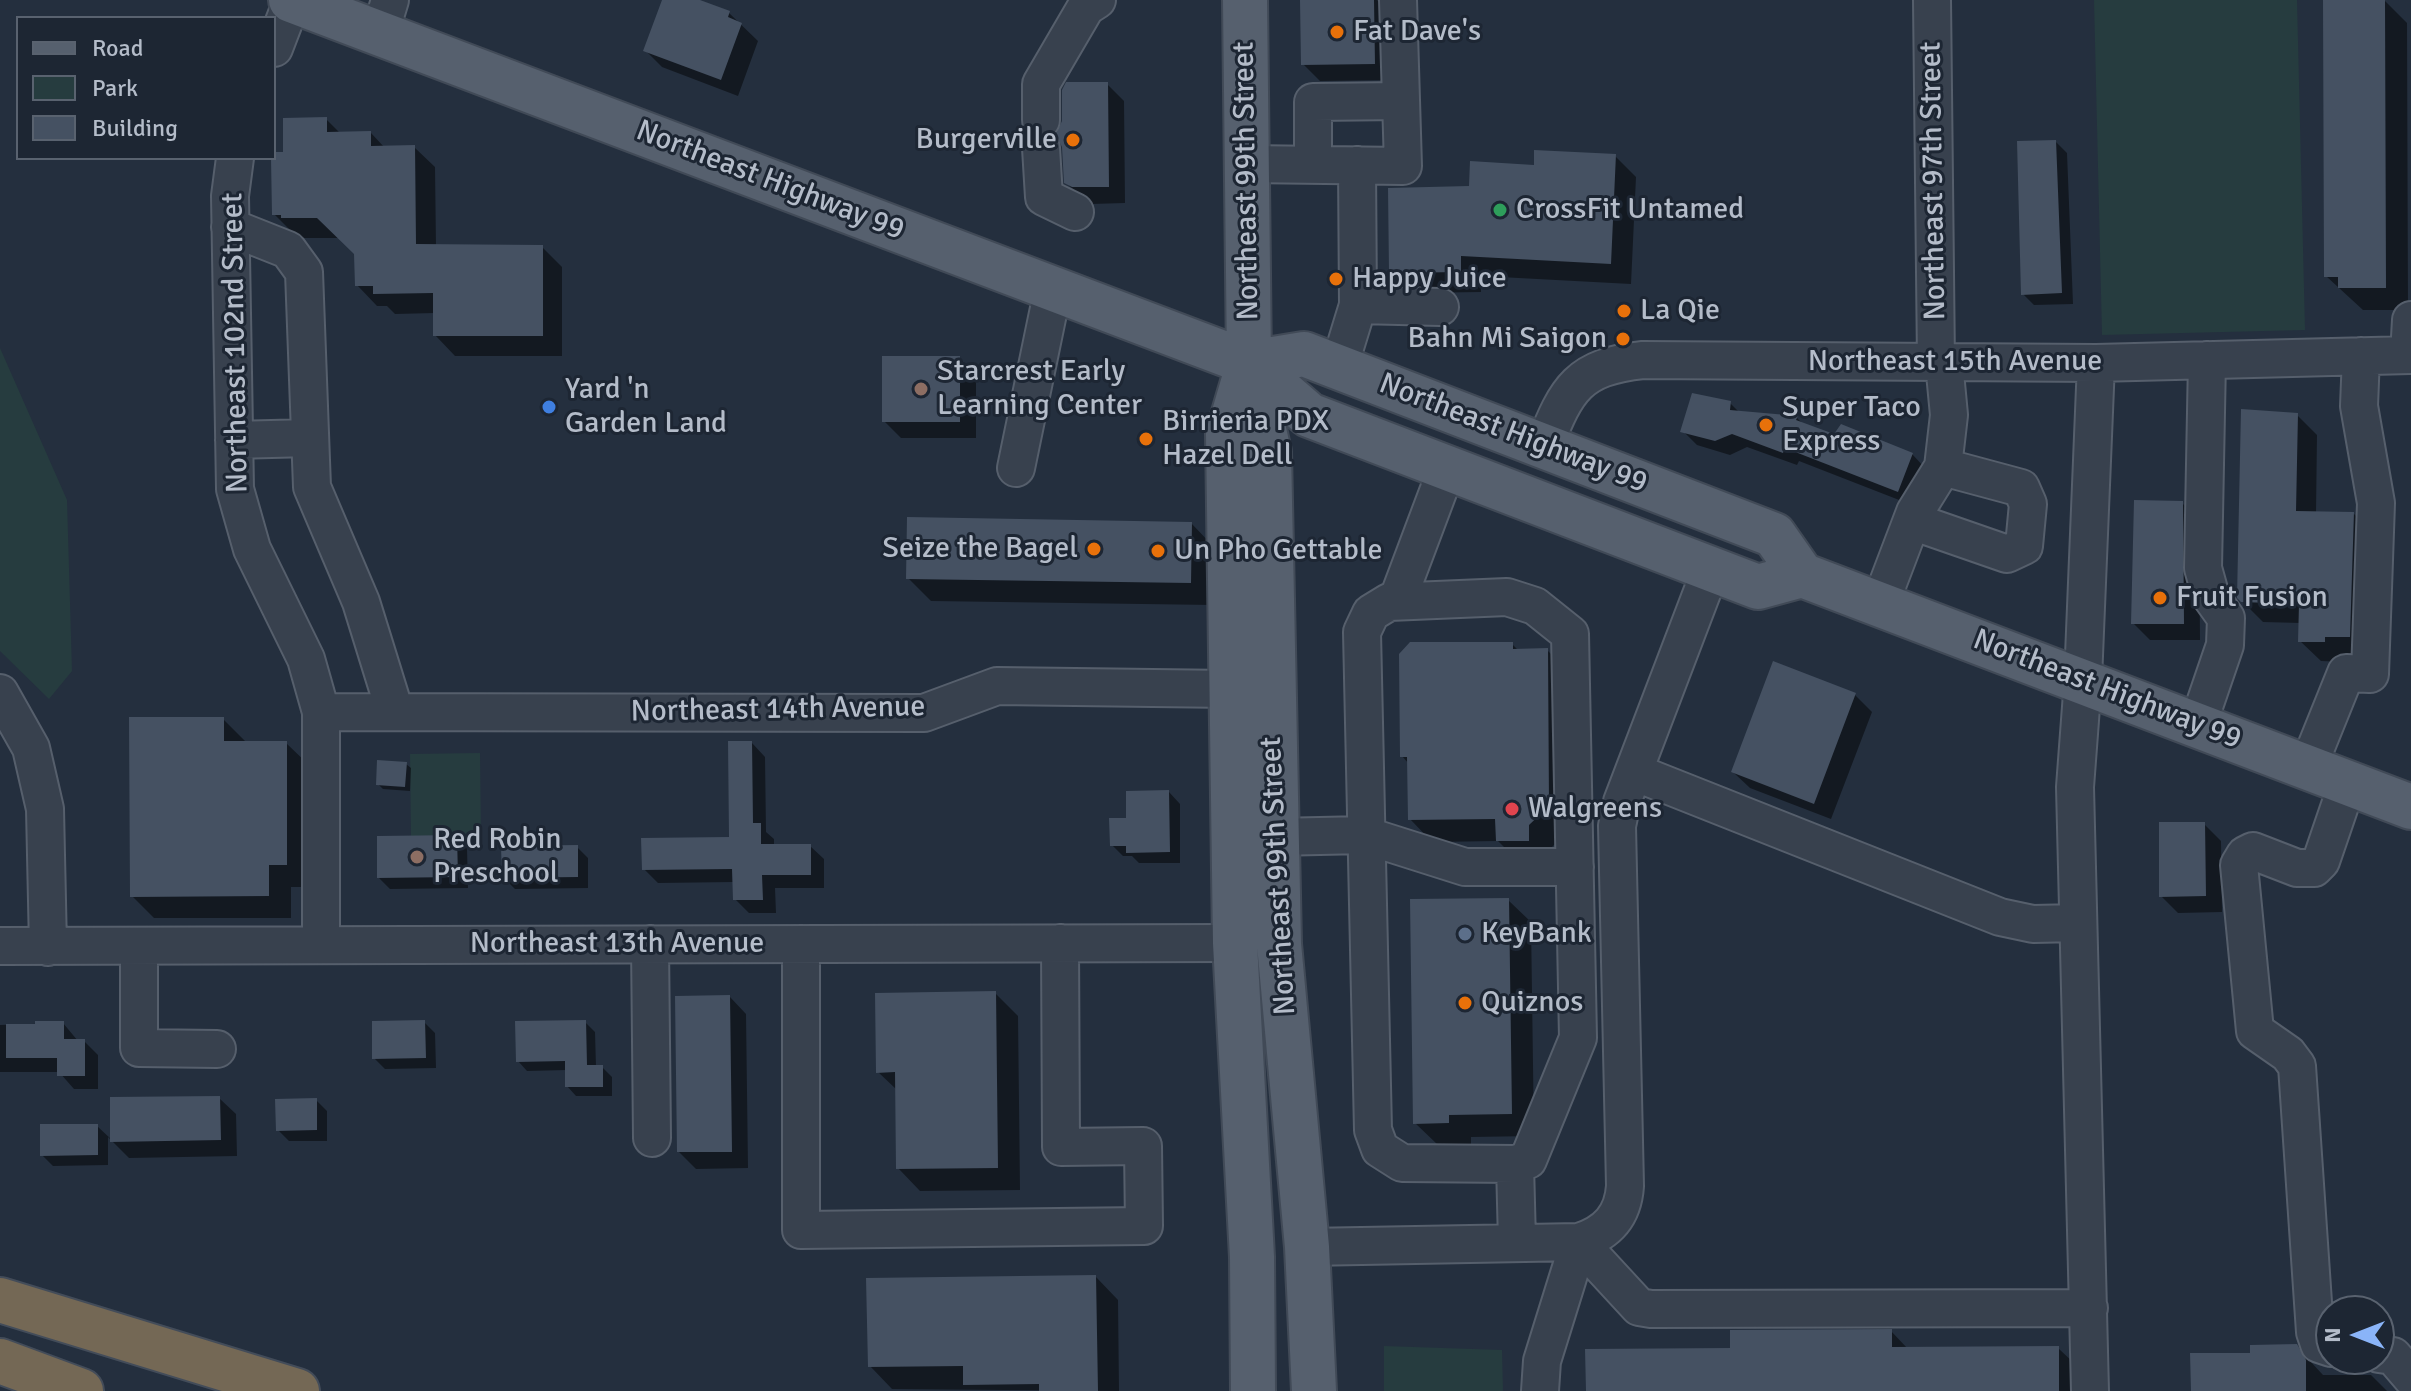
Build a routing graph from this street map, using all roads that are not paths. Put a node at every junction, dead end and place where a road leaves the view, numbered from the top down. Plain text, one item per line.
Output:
1 (292, 0) edge
2 (1245, 0) edge
3 (1398, 0) edge
4 (1932, 0) edge
5 (1112, 4) edge
6 (385, 17) edge
7 (276, 43) edge
8 (1401, 101) junction
9 (235, 160) edge
10 (1247, 164) junction
11 (1313, 165) junction
12 (1357, 165) junction
13 (1075, 212) dead end
14 (230, 227) junction
15 (1053, 289) junction
16 (1358, 305) junction
17 (1440, 307) dead end
18 (2410, 344) edge
19 (2361, 356) junction
20 (2207, 360) junction
21 (1936, 362) junction
22 (1249, 363) junction
23 (2096, 363) junction
24 (1339, 367) junction
25 (309, 438) junction
26 (234, 440) junction
27 (1544, 446) junction
28 (1943, 467) junction
29 (1016, 468) dead end
30 (1447, 468) junction
31 (1912, 521) junction
32 (1711, 569) junction
33 (1802, 575) junction
34 (1397, 601) junction
35 (1880, 604) junction
36 (2083, 680) junction
37 (1231, 689) junction
38 (0, 693) edge
39 (321, 712) junction
40 (395, 712) junction
41 (2198, 724) junction
42 (2308, 767) junction
43 (1634, 772) junction
44 (2348, 782) junction
45 (2411, 807) edge
46 (1364, 835) junction
47 (1275, 837) junction
48 (1575, 867) junction
49 (2078, 923) junction
50 (1060, 943) junction
51 (1235, 943) junction
52 (321, 944) junction
53 (650, 944) junction
54 (801, 944) junction
55 (0, 946) edge
56 (139, 946) junction
57 (48, 947) junction
58 (217, 1049) dead end
59 (652, 1138) dead end
60 (1515, 1164) junction
61 (1306, 1238) junction
62 (1517, 1242) junction
63 (1579, 1242) junction
64 (0, 1300) edge
65 (2089, 1308) junction
66 (2315, 1332) edge
67 (2395, 1358) edge
68 (0, 1361) edge
69 (2411, 1377) edge
70 (81, 1391) edge
71 (297, 1391) edge
72 (1253, 1391) edge
73 (1314, 1391) edge
74 (1540, 1391) edge
75 (2090, 1391) edge

1 - 6 main road, Northeast Highway 99
1 - 7 street
2 - 10 main road, Northeast 99th Street
3 - 8 street
4 - 21 street, Northeast 97th Street
5 - 13 street
6 - 15 main road, Northeast Highway 99
8 - 11 street
8 - 12 street
9 - 14 street, Northeast 102nd Street
10 - 11 street
10 - 22 main road, Northeast 99th Street
11 - 12 street
12 - 16 street
14 - 25 street
14 - 26 street, Northeast 102nd Street
15 - 22 main road, Northeast Highway 99
15 - 29 street
16 - 17 street
16 - 24 street
18 - 19 street, Northeast 15th Avenue
19 - 20 street, Northeast 15th Avenue
19 - 42 street
20 - 23 street, Northeast 15th Avenue
20 - 41 street
21 - 23 street, Northeast 15th Avenue
21 - 27 street, Northeast 15th Avenue
21 - 28 street, Northeast 97th Street
22 - 24 main road, Northeast Highway 99
22 - 30 main road, Northeast Highway 99
22 - 37 main road, Northeast 99th Street
22 - 47 main road, Northeast 99th Street
23 - 36 street
24 - 27 main road, Northeast Highway 99
25 - 26 street
25 - 40 street
26 - 39 street, Northeast 102nd Street
27 - 33 main road, Northeast Highway 99
28 - 31 street
28 - 31 street
30 - 32 main road, Northeast Highway 99
30 - 34 street
31 - 35 street
32 - 33 main road, Northeast Highway 99
32 - 43 street
33 - 35 main road, Northeast Highway 99
34 - 46 street
34 - 48 street
35 - 36 main road, Northeast Highway 99
36 - 41 main road, Northeast Highway 99
36 - 49 street
37 - 40 street, Northeast 14th Avenue
37 - 51 main road, Northeast 99th Street
38 - 57 street
39 - 40 street, Northeast 14th Avenue
39 - 52 street, Northeast 102nd Street
41 - 42 main road, Northeast Highway 99
42 - 44 main road, Northeast Highway 99
43 - 49 street
43 - 63 street
44 - 45 main road, Northeast Highway 99
44 - 66 street
46 - 47 street
46 - 48 street
46 - 60 street
47 - 61 main road, Northeast 99th Street
48 - 60 street
49 - 65 street
50 - 51 street, Northeast 13th Avenue
50 - 54 street, Northeast 13th Avenue
50 - 54 street
51 - 61 main road
51 - 72 main road, Northeast 99th Street
52 - 53 street, Northeast 13th Avenue
52 - 56 street, Northeast 13th Avenue
53 - 54 street, Northeast 13th Avenue
53 - 59 street
55 - 57 street, Northeast 13th Avenue
56 - 57 street, Northeast 13th Avenue
56 - 58 street
60 - 62 street
61 - 62 street
61 - 73 main road, Northeast 99th Street
62 - 63 street
63 - 65 street
63 - 74 street
64 - 71 highway
65 - 75 street
67 - 69 street
68 - 70 highway

